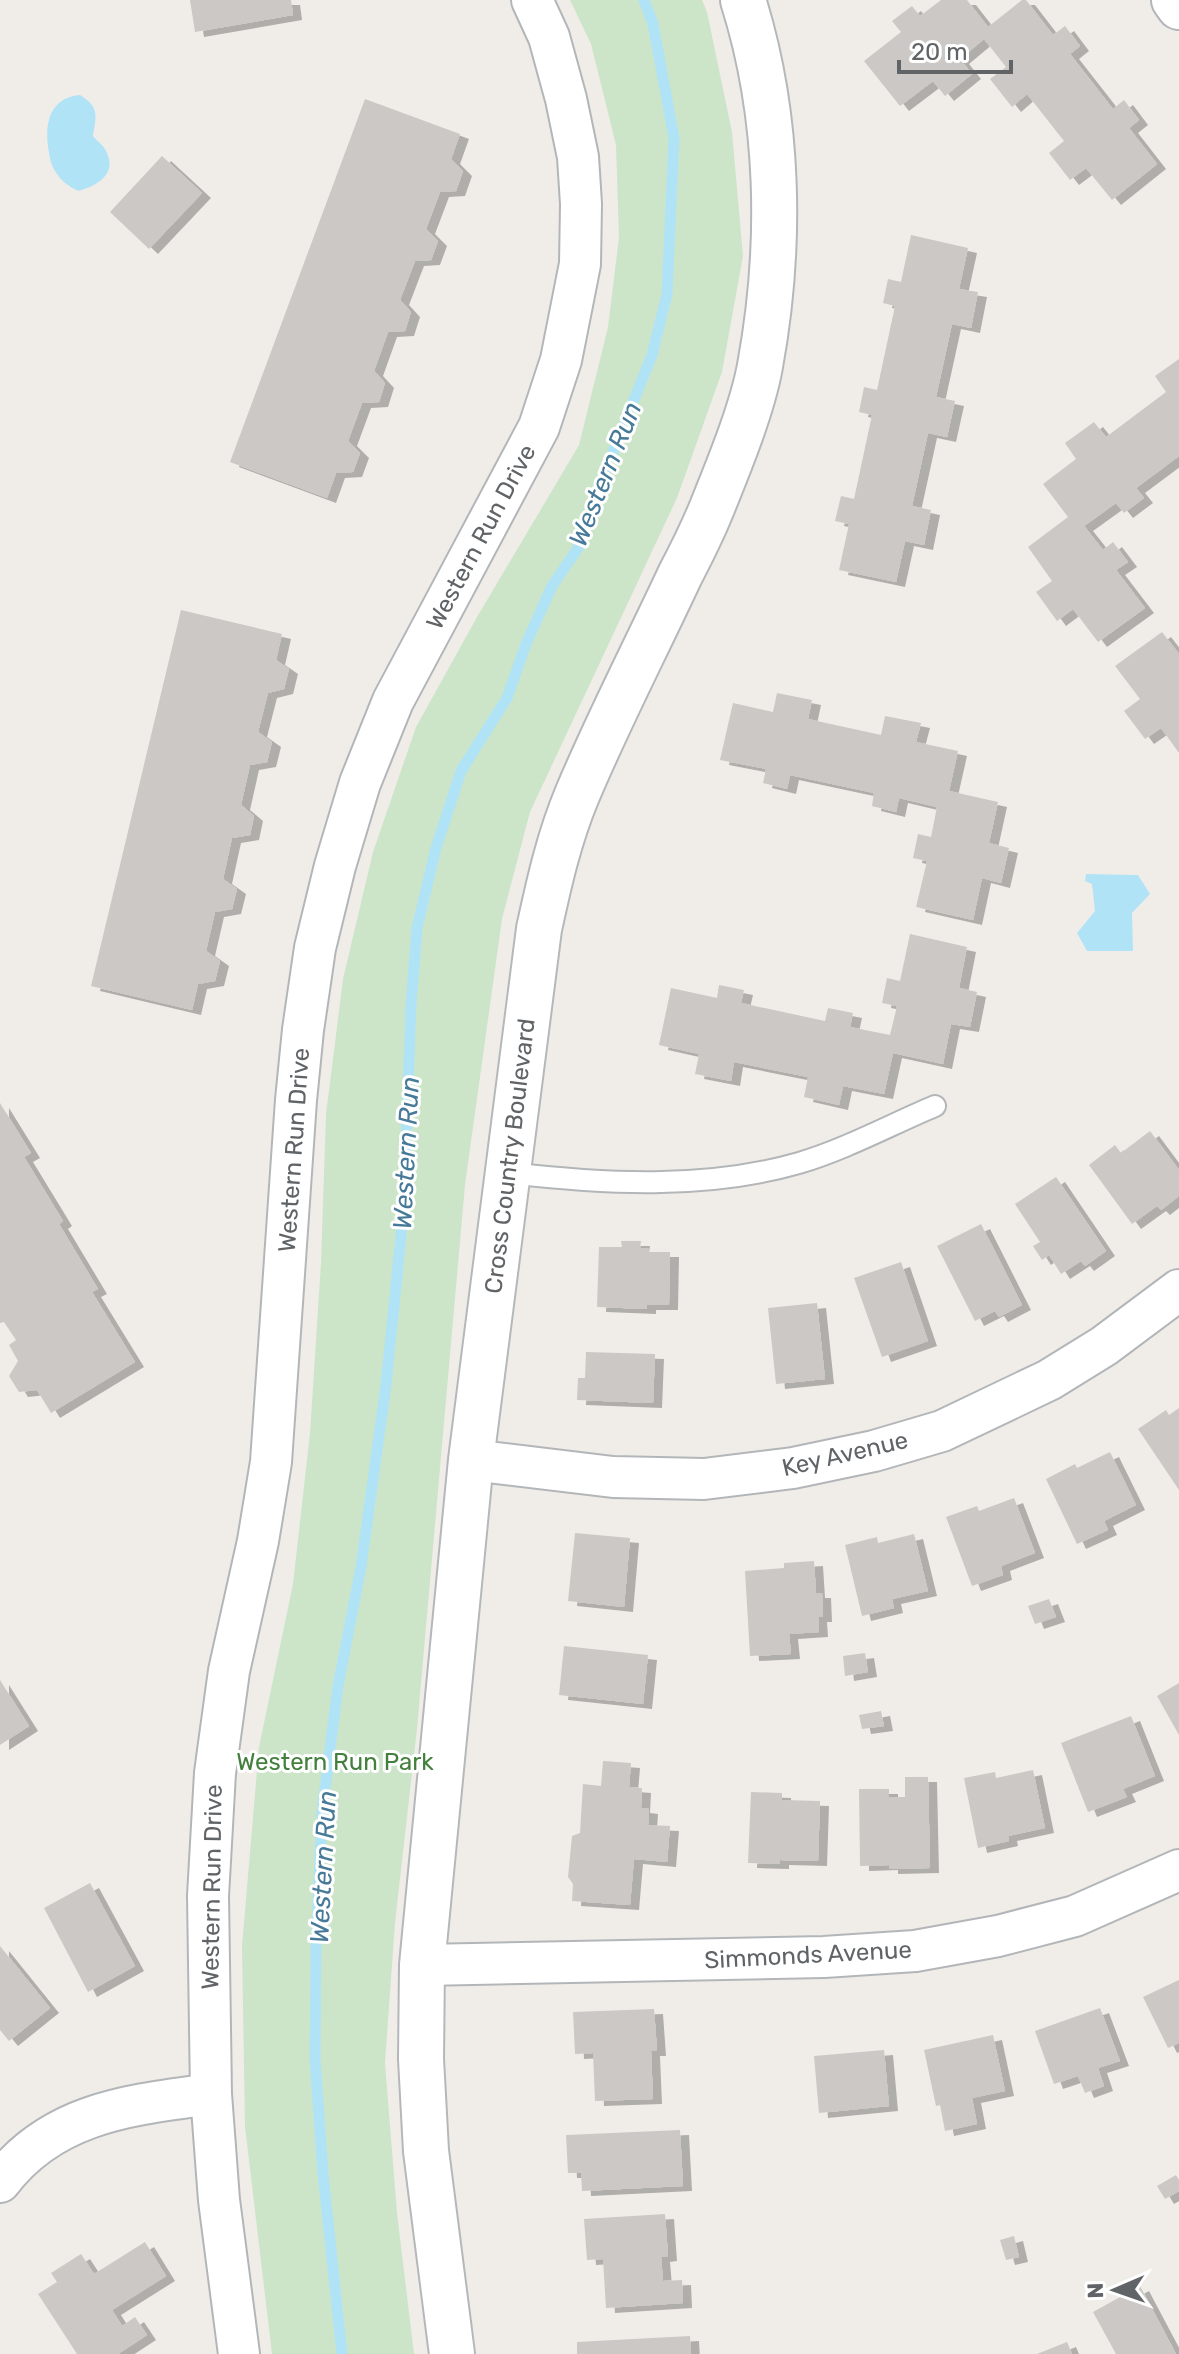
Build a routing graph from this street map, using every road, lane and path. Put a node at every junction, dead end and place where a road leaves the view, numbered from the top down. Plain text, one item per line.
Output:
1 (532, 0) edge
2 (743, 0) edge
3 (1174, 0) edge
4 (1179, 7) edge
5 (935, 1106) dead end
6 (508, 1173) junction
7 (1179, 1290) edge
8 (471, 1460) junction
9 (1179, 1870) edge
10 (422, 1965) junction
11 (211, 2094) junction
12 (0, 2182) edge
13 (239, 2354) edge
14 (452, 2354) edge

1 - 11 street, Western Run Drive
2 - 6 main road, Cross Country Boulevard
3 - 4 main road
5 - 6 lane
6 - 8 main road, Cross Country Boulevard
7 - 8 street, Key Avenue
8 - 10 main road, Cross Country Boulevard
9 - 10 street, Simmonds Avenue
10 - 14 main road, Cross Country Boulevard
11 - 12 street
11 - 13 street, Western Run Drive

